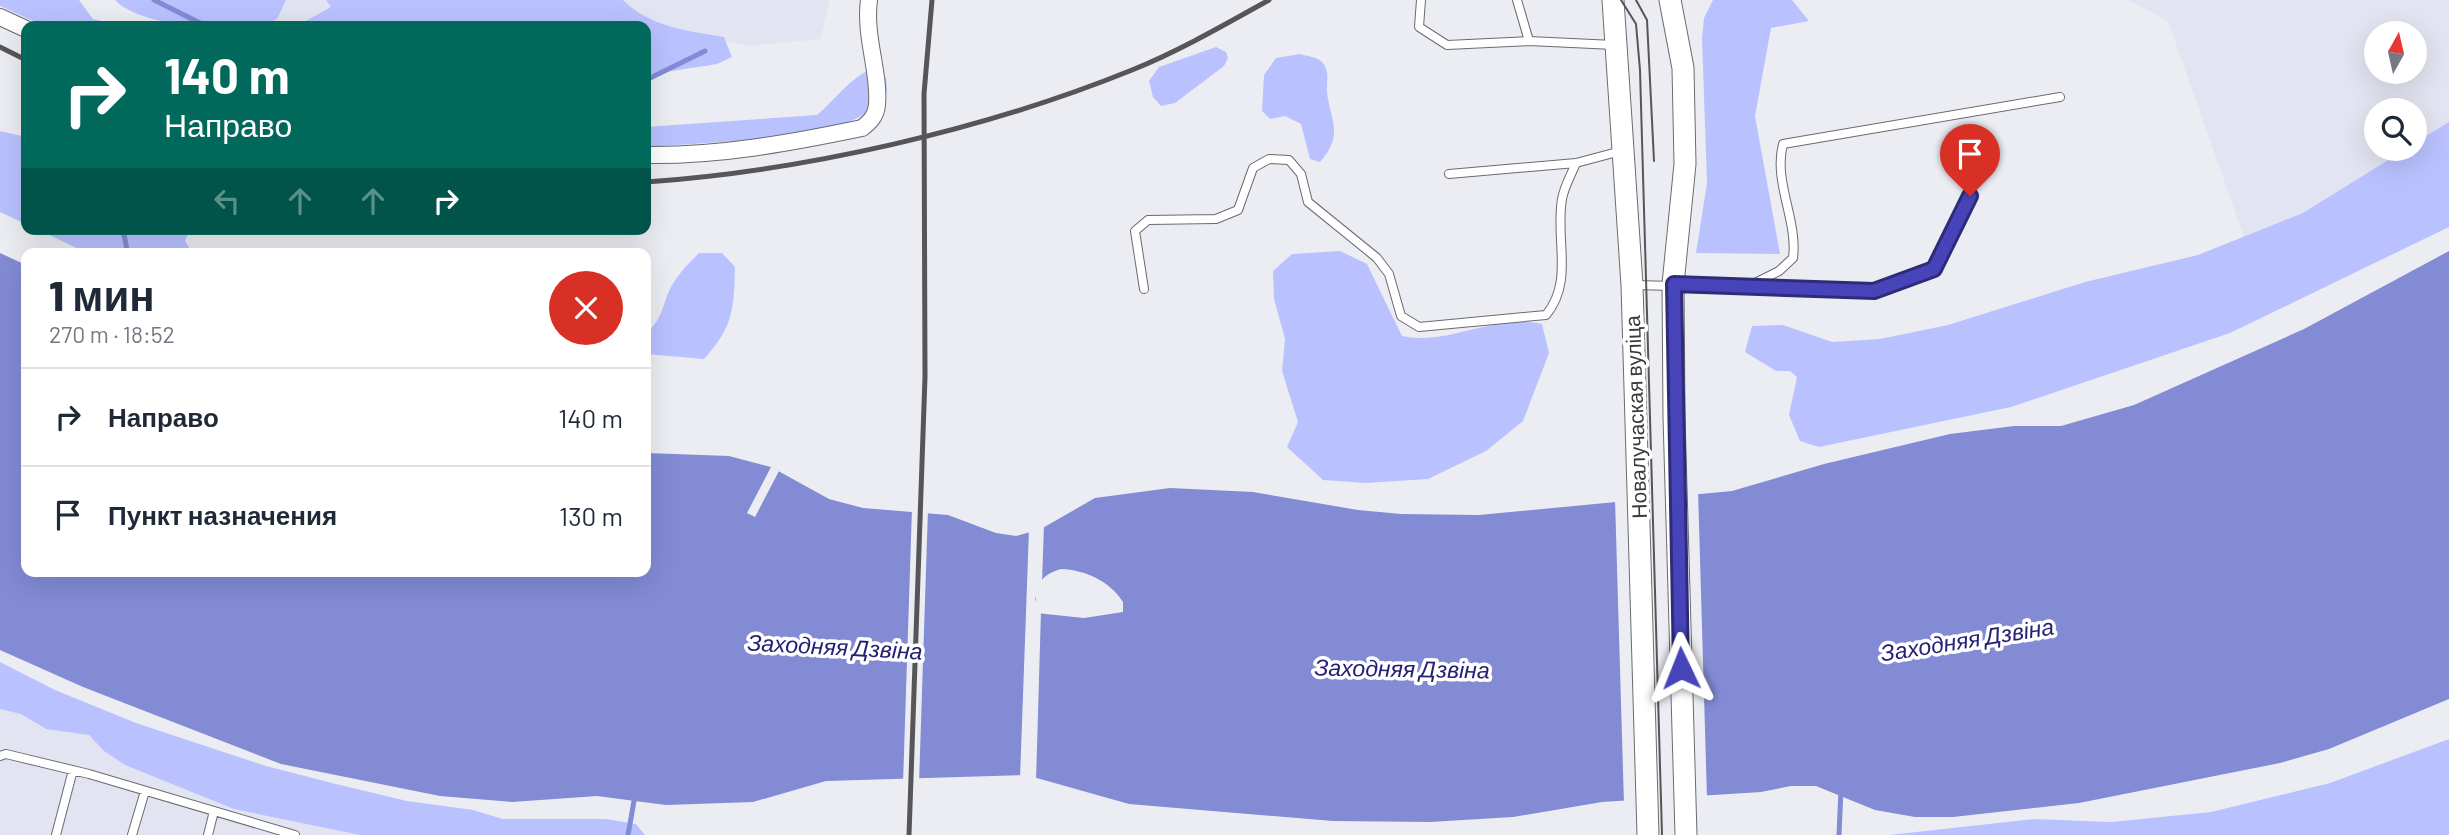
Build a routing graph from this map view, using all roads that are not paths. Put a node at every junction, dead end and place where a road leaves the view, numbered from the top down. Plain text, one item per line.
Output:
1 (870, 0) edge
2 (1421, 0) edge
3 (1517, 0) edge
4 (1670, 0) edge
5 (1615, 1) edge
6 (0, 17) edge
7 (21, 27) edge
8 (1529, 41) junction
9 (1615, 45) junction
10 (2060, 97) dead end
11 (1621, 151) junction
12 (651, 155) edge
13 (1576, 163) junction
14 (1450, 174) dead end
15 (1970, 196) dead end
16 (1674, 284) junction
17 (1632, 285) junction
18 (1746, 287) junction
19 (1144, 289) dead end
20 (0, 756) edge
21 (73, 770) junction
22 (145, 791) junction
23 (214, 811) junction
24 (277, 832) edge
25 (56, 835) edge
26 (132, 835) edge
27 (208, 835) edge
28 (295, 835) edge
29 (1648, 835) edge
30 (1686, 835) edge

1 - 12 street
2 - 8 lane
3 - 8 lane
4 - 16 main road, Новалучаская вуліца
5 - 9 main road, Новалучаская вуліца
6 - 7 street
8 - 9 lane
9 - 11 main road, Новалучаская вуліца
10 - 18 lane
11 - 13 lane
11 - 17 main road, Новалучаская вуліца
13 - 14 lane
13 - 19 lane
15 - 18 lane
16 - 17 lane
16 - 18 lane
16 - 30 main road, Новалучаская вуліца
17 - 29 main road, Новалучаская вуліца
20 - 21 lane
21 - 22 lane
21 - 25 lane
22 - 23 lane
22 - 26 lane
23 - 24 lane
23 - 27 lane
24 - 28 lane

